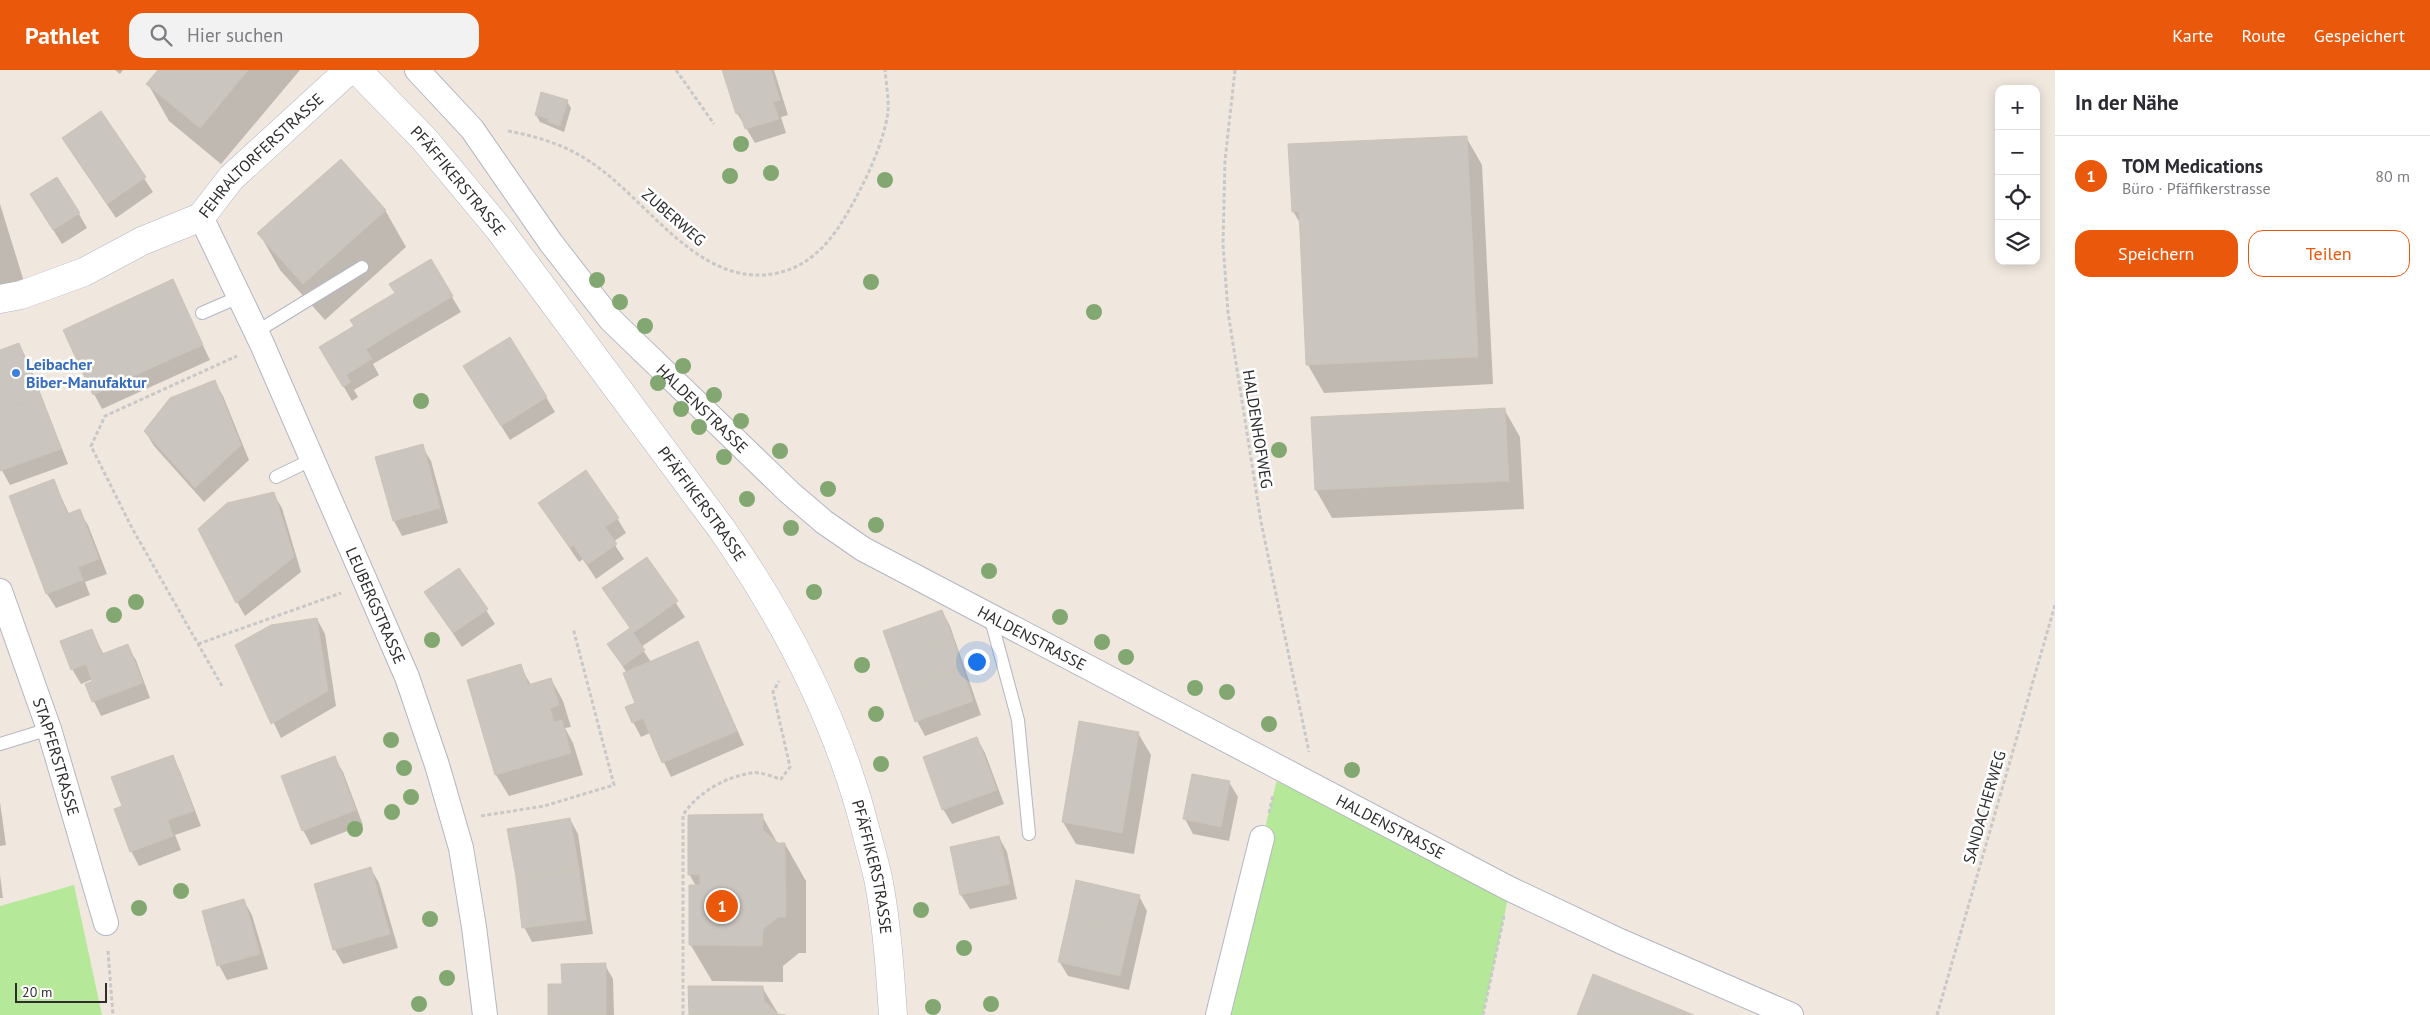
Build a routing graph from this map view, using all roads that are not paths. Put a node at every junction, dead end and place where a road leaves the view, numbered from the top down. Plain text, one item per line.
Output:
1 (349, 70) edge
2 (357, 70) edge
3 (417, 70) edge
4 (201, 217) junction
5 (362, 267) dead end
6 (239, 297) junction
7 (0, 299) edge
8 (202, 313) dead end
9 (259, 338) junction
10 (313, 459) junction
11 (276, 477) dead end
12 (0, 591) edge
13 (990, 616) junction
14 (49, 729) junction
15 (0, 744) edge
16 (1029, 834) dead end
17 (1262, 838) road end
18 (106, 923) road end
19 (485, 1015) edge
20 (893, 1015) edge
21 (1218, 1015) edge
22 (1790, 1015) edge

1 - 4 main road, FEHRALTORFERSTRASSE
2 - 20 main road, PFÄFFIKERSTRASSE
3 - 13 street, HALDENSTRASSE
4 - 6 street, LEUBERGSTRASSE
4 - 7 main road, FEHRALTORFERSTRASSE
5 - 9 lane
6 - 8 lane
6 - 9 street, LEUBERGSTRASSE
9 - 10 street, LEUBERGSTRASSE
10 - 11 lane
10 - 19 street, LEUBERGSTRASSE
12 - 14 street, STAPFERSTRASSE
13 - 16 lane
13 - 22 street, HALDENSTRASSE
14 - 15 lane
14 - 18 street, STAPFERSTRASSE
17 - 21 street

